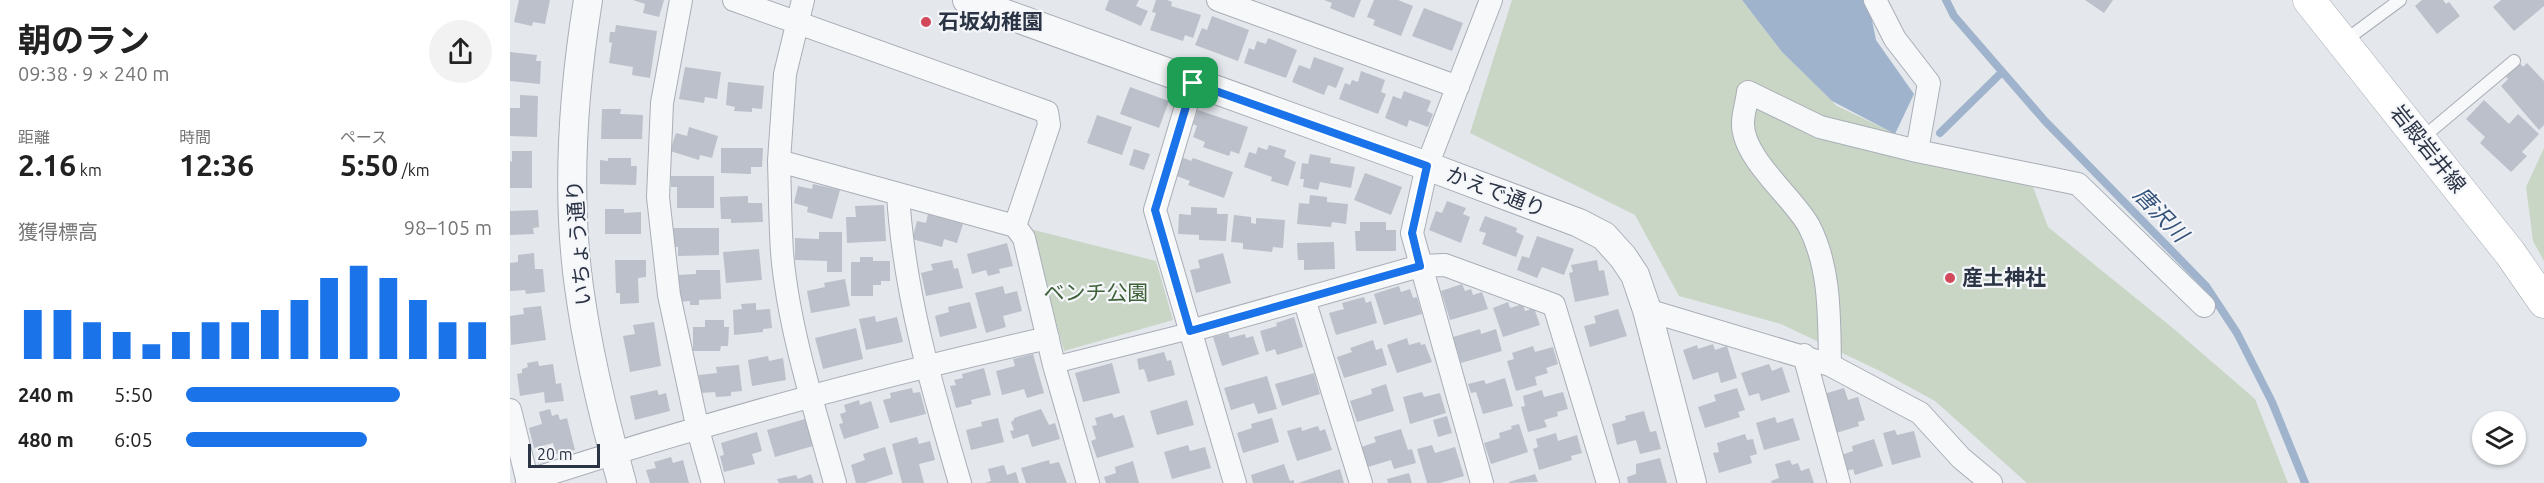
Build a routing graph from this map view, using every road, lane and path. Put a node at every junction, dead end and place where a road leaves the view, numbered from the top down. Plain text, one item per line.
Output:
1 (588, 0) edge
2 (681, 0) edge
3 (734, 0) edge
4 (803, 0) edge
5 (967, 0) edge
6 (1218, 0) edge
7 (1491, 0) edge
8 (1875, 0) edge
9 (2309, 0) edge
10 (2400, 0) edge
11 (796, 22) junction
12 (2342, 43) junction
13 (2514, 61) dead end
14 (1193, 83) junction
15 (1458, 87) junction
16 (2421, 139) junction
17 (1917, 151) junction
18 (780, 161) junction
19 (1427, 166) junction
20 (898, 194) junction
21 (1015, 226) junction
22 (1420, 266) junction
23 (1304, 299) junction
24 (2544, 302) edge
25 (2204, 306) dead end
26 (1647, 310) junction
27 (1190, 331) junction
28 (1048, 339) junction
29 (1804, 356) junction
30 (1054, 365) junction
31 (1830, 365) junction
32 (925, 366) junction
33 (811, 397) junction
34 (510, 410) edge
35 (698, 430) junction
36 (614, 453) junction
37 (1961, 458) junction
38 (528, 482) edge
39 (622, 483) edge
40 (712, 483) edge
41 (835, 483) edge
42 (960, 483) edge
43 (1088, 483) edge
44 (1234, 483) edge
45 (1361, 483) edge
46 (1482, 483) edge
47 (1608, 483) edge
48 (1692, 483) edge
49 (1839, 483) edge
50 (1968, 483) edge
51 (1991, 483) edge

1 - 36 street, いちょう通り
2 - 35 street
3 - 11 street
4 - 11 street
5 - 14 street, かえで通り
6 - 15 street
7 - 15 street
8 - 17 street
9 - 12 main road, 岩殿岩井線
10 - 12 lane
11 - 18 street
11 - 21 street
12 - 16 main road, 岩殿岩井線
13 - 16 lane
14 - 19 street, かえで通り
14 - 27 street
15 - 19 street
16 - 24 main road, 岩殿岩井線
17 - 25 street
17 - 31 street
18 - 20 street
18 - 33 street
19 - 22 street
19 - 26 street, かえで通り
20 - 21 street
20 - 32 street
21 - 28 street
22 - 23 street
22 - 46 street
22 - 47 street
23 - 27 street
23 - 45 street
26 - 29 street
26 - 48 street, かえで通り
27 - 30 street
27 - 44 street
28 - 30 street
28 - 32 street
29 - 31 street
29 - 49 street
30 - 43 street
31 - 37 street
32 - 33 street
32 - 42 street
33 - 35 street
33 - 41 street
34 - 38 street
35 - 36 street
35 - 40 street
36 - 38 street
36 - 39 street, いちょう通り
37 - 50 street
37 - 51 street

